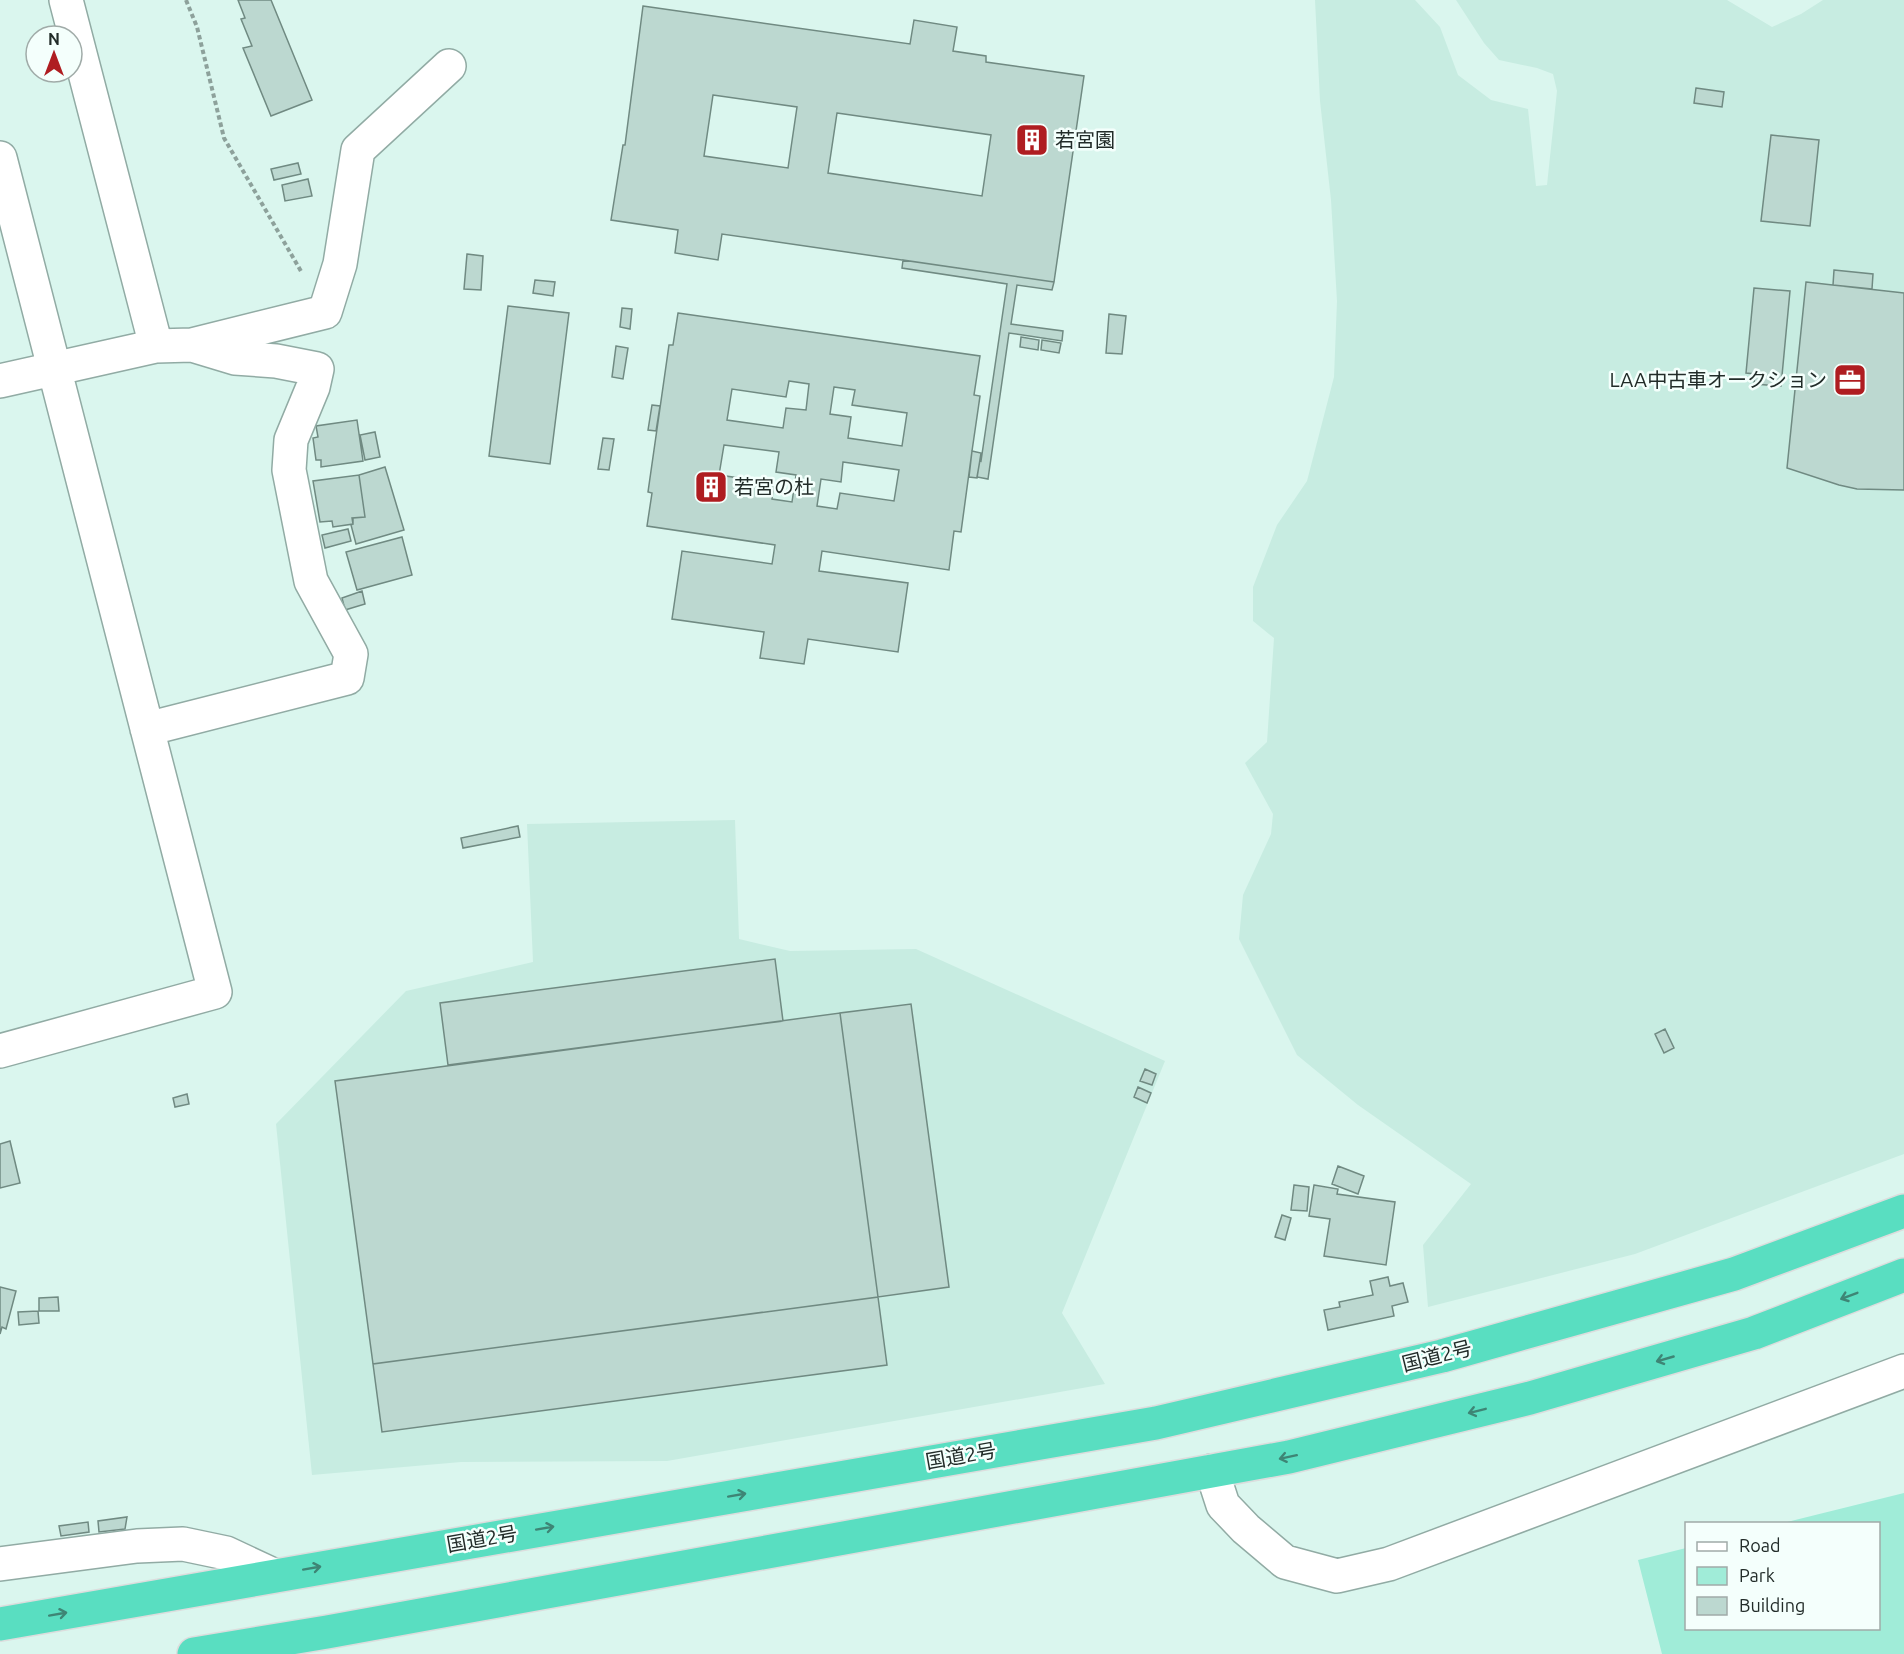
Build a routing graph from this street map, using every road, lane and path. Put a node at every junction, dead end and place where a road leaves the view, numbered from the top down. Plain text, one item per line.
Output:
1 (66, 0) edge
2 (186, 0) edge
3 (449, 66) dead end
4 (0, 158) edge
5 (325, 312) junction
6 (192, 345) junction
7 (156, 346) junction
8 (53, 368) junction
9 (0, 381) edge
10 (147, 729) junction
11 (0, 1052) edge
12 (1904, 1211) edge
13 (1904, 1275) edge
14 (1904, 1371) edge
15 (1212, 1471) junction
16 (0, 1564) edge
17 (273, 1575) junction
18 (0, 1624) edge
19 (229, 1651) edge
20 (194, 1654) edge

1 - 7 street
2 - 5 path
3 - 5 street
4 - 8 street
5 - 6 street
6 - 7 street
6 - 10 street
7 - 8 street
8 - 9 street
8 - 10 street
10 - 11 street
17 -> 12 highway, 国道2号
13 -> 15 highway
14 - 15 street
15 - 19 highway
16 - 17 street
18 -> 17 highway, 国道2号
19 - 20 highway

